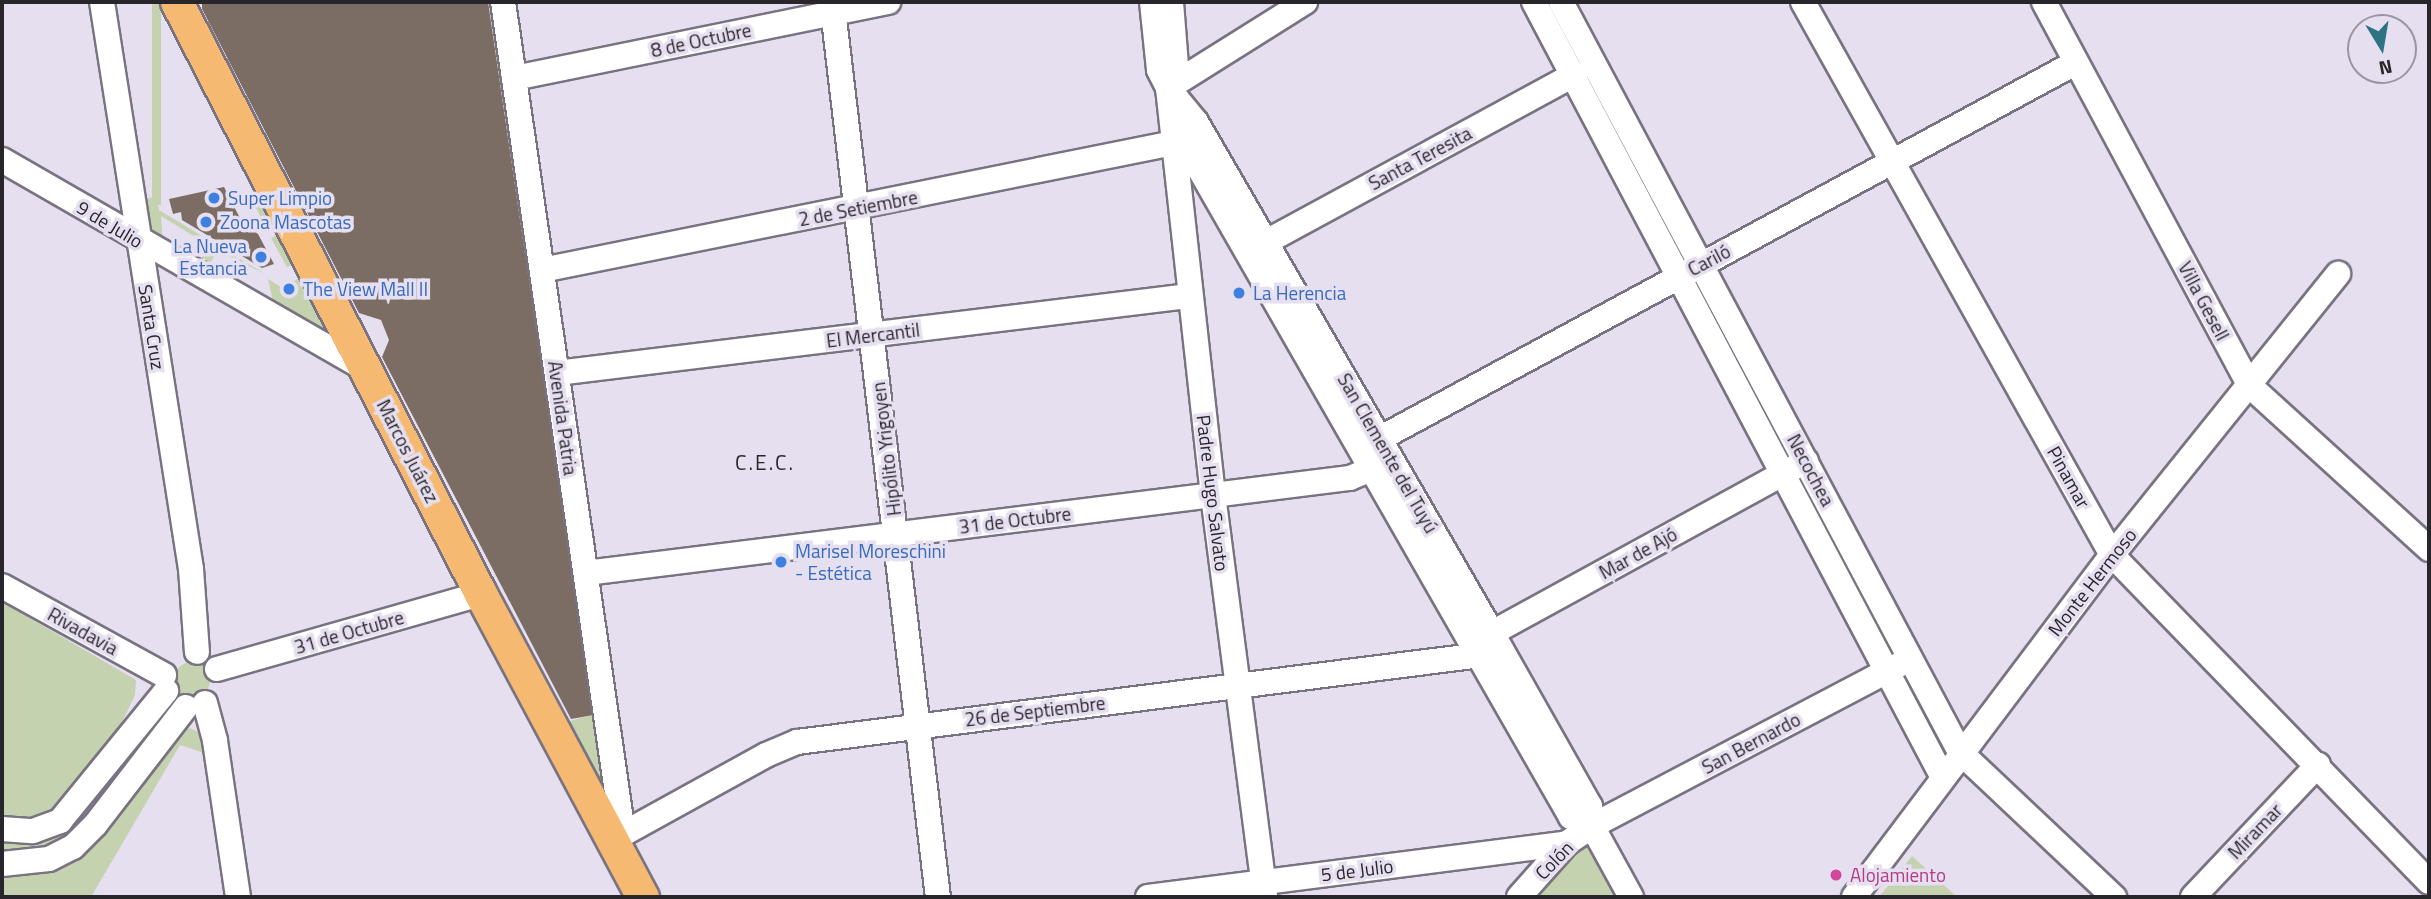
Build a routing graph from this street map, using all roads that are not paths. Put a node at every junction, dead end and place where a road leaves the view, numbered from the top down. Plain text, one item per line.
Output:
1 (102, 2) edge
2 (177, 2) edge
3 (503, 2) edge
4 (888, 2) edge
5 (1152, 2) edge
6 (1171, 2) edge
7 (1305, 2) edge
8 (1534, 2) edge
9 (1561, 2) edge
10 (1803, 2) edge
11 (2044, 2) edge
12 (833, 7) edge
13 (2076, 63) junction
14 (1575, 74) junction
15 (514, 78) junction
16 (1168, 89) junction
17 (1196, 122) junction
18 (1173, 143) junction
19 (2, 160) edge
20 (1895, 160) junction
21 (858, 208) junction
22 (138, 242) junction
23 (1266, 242) junction
24 (1702, 264) junction
25 (542, 270) junction
26 (2338, 274) dead end
27 (1679, 276) junction
28 (1189, 296) junction
29 (872, 335) junction
30 (366, 369) junction
31 (557, 373) junction
32 (2250, 386) junction
33 (1379, 439) junction
34 (1806, 461) junction
35 (1366, 471) junction
36 (1783, 473) junction
37 (1213, 495) junction
38 (897, 534) junction
39 (2429, 549) edge
40 (2112, 555) junction
41 (586, 573) junction
42 (2, 586) edge
43 (481, 594) junction
44 (1492, 633) junction
45 (197, 652) junction
46 (1481, 655) junction
47 (1911, 659) junction
48 (217, 669) junction
49 (1888, 671) junction
50 (165, 683) junction
51 (1237, 685) junction
52 (196, 705) junction
53 (920, 726) junction
54 (1960, 752) junction
55 (2318, 765) junction
56 (1942, 776) junction
57 (1592, 826) junction
58 (2, 829) edge
59 (618, 837) junction
60 (1567, 842) junction
61 (2, 864) edge
62 (2429, 882) edge
63 (1264, 890) edge
64 (238, 897) edge
65 (643, 897) edge
66 (939, 897) edge
67 (1148, 897) edge
68 (1519, 897) edge
69 (1631, 897) edge
70 (1854, 897) edge
71 (2114, 897) edge
72 (2193, 897) edge

1 - 22 street, Santa Cruz
2 - 30 main road, Marcos Juárez
3 - 15 street, Avenida Patria
4 - 12 street, 8 de Octubre
5 - 16 street, Padre Hugo Salvato
6 - 16 street, Padre Hugo Salvato
7 - 16 street
8 - 14 street, Necochea
9 - 24 street, Necochea
10 - 20 street, Pinamar
11 - 13 street, Villa Gesell
12 - 15 street, 8 de Octubre
12 - 21 street, Hipólito Yrigoyen
13 - 20 street, Cariló
13 - 32 street, Villa Gesell
14 - 23 street, Santa Teresita
14 - 27 street, Necochea
15 - 25 street, Avenida Patria
16 - 17 street, San Clemente del Tuyú
16 - 18 street, Padre Hugo Salvato
17 - 18 street
17 - 23 street, San Clemente del Tuyú
18 - 21 street, 2 de Setiembre
18 - 28 street, Padre Hugo Salvato
18 - 35 street, San Clemente del Tuyú
19 - 22 street, 9 de Julio
20 - 24 street, Cariló
20 - 40 street, Pinamar
21 - 25 street, 2 de Setiembre
21 - 29 street, Hipólito Yrigoyen
22 - 30 street, 9 de Julio
22 - 45 street, Santa Cruz
23 - 33 street, San Clemente del Tuyú
24 - 27 street, Cariló
24 - 34 street, Necochea
25 - 31 street, Avenida Patria
26 - 32 street, Monte Hermoso
27 - 33 street, Cariló
27 - 36 street, Necochea
28 - 29 street, El Mercantil
28 - 37 street, Padre Hugo Salvato
29 - 31 street, El Mercantil
29 - 38 street, Hipólito Yrigoyen
30 - 43 main road, Marcos Juárez
31 - 41 street, Avenida Patria
32 - 39 street, Villa Gesell
32 - 40 street, Monte Hermoso
33 - 35 street
33 - 44 street, San Clemente del Tuyú
34 - 36 street, Mar de Ajó
34 - 47 street, Necochea
35 - 37 street, 31 de Octubre
35 - 46 street, San Clemente del Tuyú
36 - 44 street, Mar de Ajó
36 - 49 street, Necochea
37 - 38 street, 31 de Octubre
37 - 51 street, Padre Hugo Salvato
38 - 41 street, 31 de Octubre
38 - 53 street, Hipólito Yrigoyen
40 - 54 street, Monte Hermoso
40 - 55 street, Pinamar
41 - 59 street, Avenida Patria
42 - 50 street, Rivadavia
43 - 48 street, 31 de Octubre
43 - 59 main road, Marcos Juárez
44 - 46 street
44 - 57 street, San Clemente del Tuyú
45 - 48 street
45 - 50 street
46 - 51 street, 26 de Septiembre
46 - 57 street, San Clemente del Tuyú
47 - 49 street, San Bernardo
47 - 54 street, Necochea
48 - 52 street
49 - 56 street, Necochea
49 - 57 street, San Bernardo
50 - 52 street
50 - 58 street
51 - 53 street, 26 de Septiembre
51 - 63 street, Padre Hugo Salvato
52 - 61 street
52 - 64 street
53 - 59 street, 26 de Septiembre
53 - 66 street, Hipólito Yrigoyen
54 - 56 street, Monte Hermoso
54 - 71 street, Necochea
55 - 62 street, Pinamar
55 - 72 street, Miramar
56 - 70 street, Monte Hermoso
57 - 60 street, Colón
57 - 69 street, San Clemente del Tuyú
59 - 65 main road, Marcos Juárez
60 - 63 street, 5 de Julio
60 - 68 street, Colón
63 - 67 street, 5 de Julio

